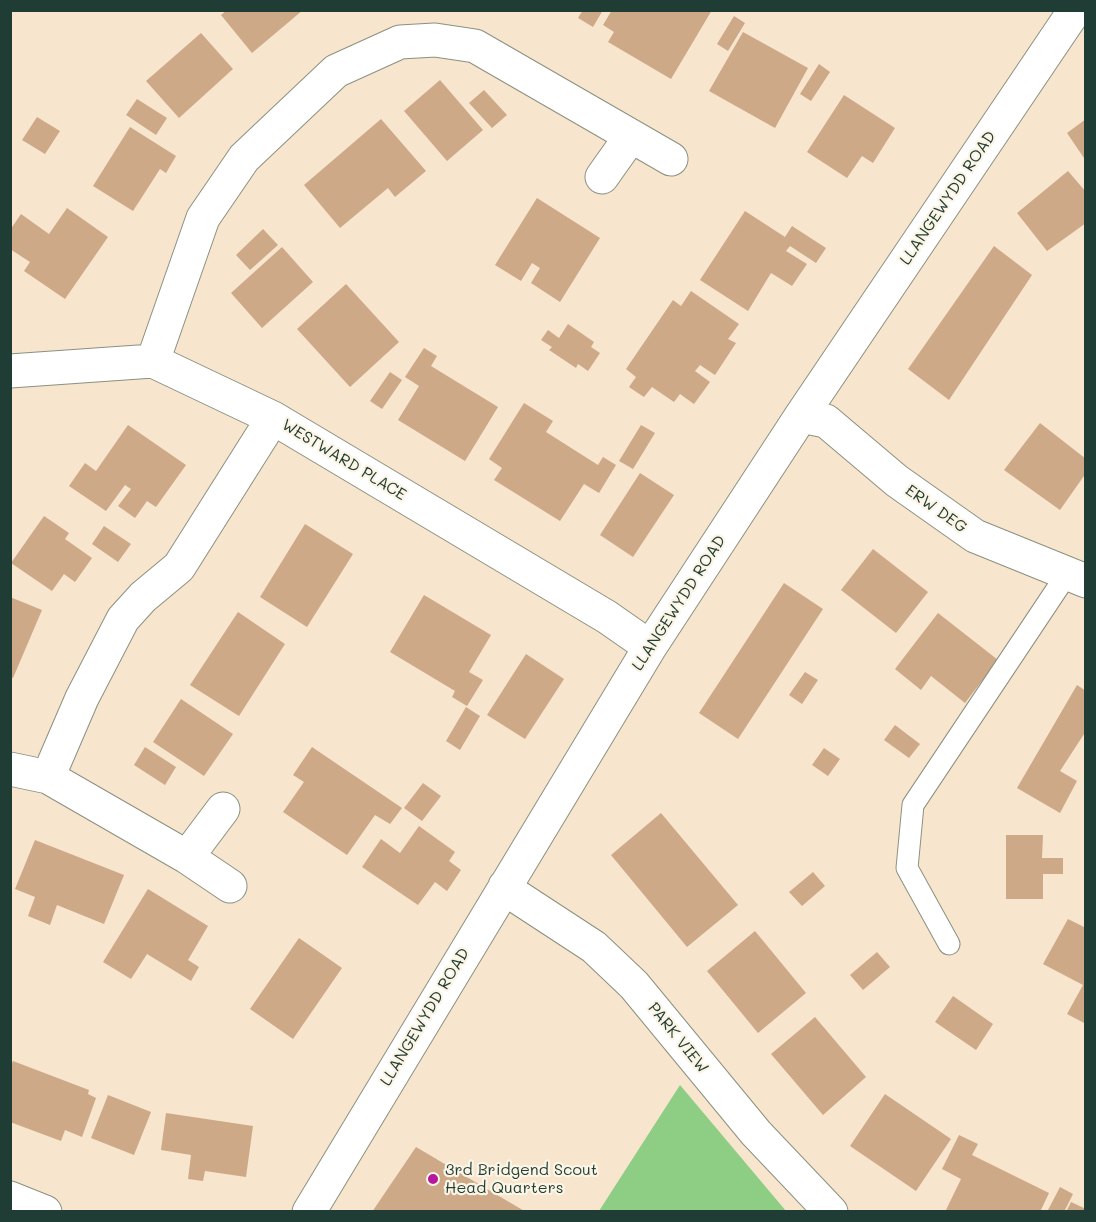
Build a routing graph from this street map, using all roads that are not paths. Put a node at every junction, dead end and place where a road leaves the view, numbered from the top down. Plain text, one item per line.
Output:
1 (1075, 10) edge
2 (631, 136) junction
3 (671, 159) dead end
4 (602, 177) dead end
5 (153, 361) junction
6 (10, 371) edge
7 (801, 416) junction
8 (273, 418) junction
9 (1076, 577) edge
10 (650, 647) junction
11 (10, 769) edge
12 (48, 777) junction
13 (223, 809) dead end
14 (187, 857) junction
15 (230, 886) dead end
16 (505, 886) junction
17 (949, 944) dead end
18 (10, 1198) edge
19 (45, 1212) edge
20 (309, 1212) edge
21 (831, 1212) edge

1 - 7 street, LLANGEWYDD ROAD
2 - 3 street
2 - 4 street
2 - 5 street
5 - 6 street, WESTWARD PLACE
5 - 8 street, WESTWARD PLACE
7 - 9 street, ERW DEG
7 - 10 street, LLANGEWYDD ROAD
8 - 10 street, WESTWARD PLACE
8 - 12 street
9 - 17 lane
10 - 16 street, LLANGEWYDD ROAD
11 - 12 street
12 - 14 street
13 - 14 street
14 - 15 street
16 - 20 street, LLANGEWYDD ROAD
16 - 21 street, PARK VIEW
18 - 19 street

